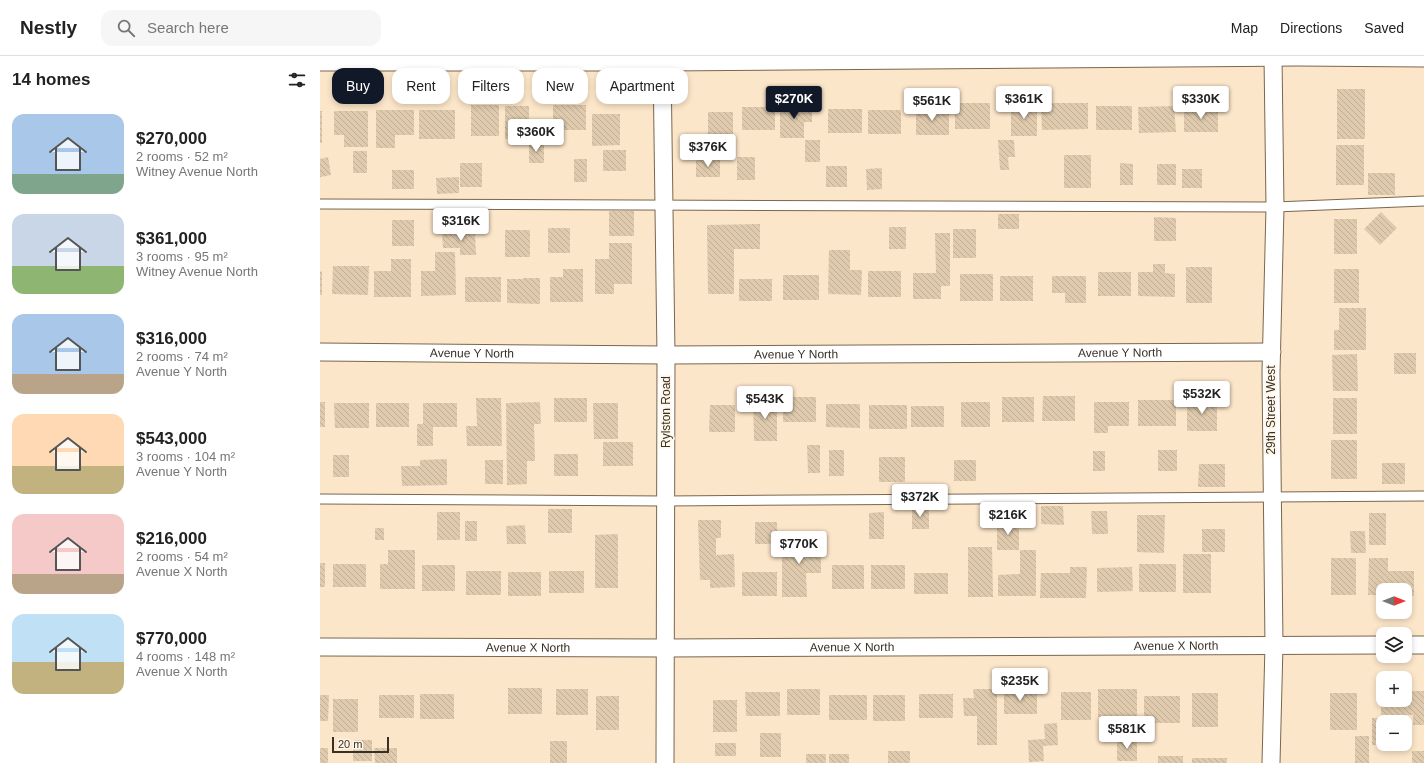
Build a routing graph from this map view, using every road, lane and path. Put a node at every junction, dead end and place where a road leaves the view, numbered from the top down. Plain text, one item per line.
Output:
1 (1273, 56) edge
2 (1424, 58) edge
3 (320, 62) edge
4 (662, 62) junction
5 (1424, 201) edge
6 (320, 204) edge
7 (664, 205) junction
8 (1275, 207) junction
9 (320, 352) edge
10 (1272, 352) junction
11 (666, 355) junction
12 (1424, 496) edge
13 (1272, 497) junction
14 (320, 500) edge
15 (666, 500) junction
16 (1376, 644) edge
17 (1412, 644) edge
18 (1424, 644) edge
19 (1274, 645) junction
20 (320, 647) edge
21 (666, 648) junction
22 (665, 763) edge
23 (1271, 763) edge

1 - 2 street
1 - 4 street
1 - 8 street, 29th Street West
3 - 4 street
4 - 7 street, Rylston Road
5 - 8 lane
6 - 7 lane
7 - 8 lane
7 - 11 street, Rylston Road
8 - 10 street, 29th Street West
9 - 11 street, Avenue Y North
10 - 11 street, Avenue Y North
10 - 13 street, 29th Street West
11 - 15 street, Rylston Road
12 - 13 lane
13 - 15 lane
13 - 19 street, 29th Street West
14 - 15 lane
15 - 21 street, Rylston Road
16 - 19 street, Avenue X North
17 - 18 street
19 - 21 street, Avenue X North
19 - 23 street, 29th Street West
20 - 21 street, Avenue X North
21 - 22 street, Rylston Road

